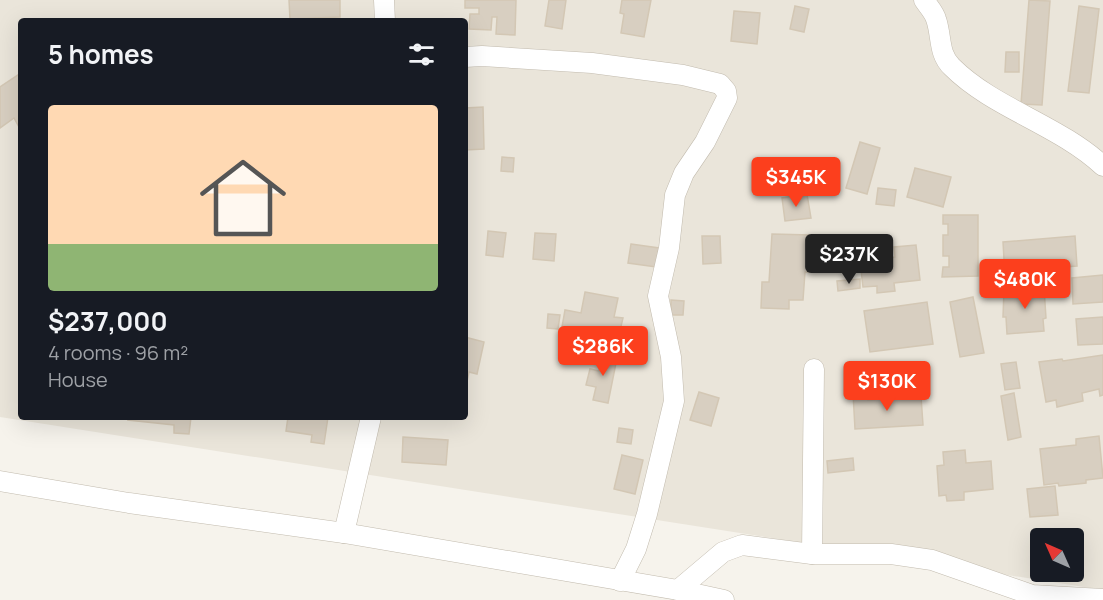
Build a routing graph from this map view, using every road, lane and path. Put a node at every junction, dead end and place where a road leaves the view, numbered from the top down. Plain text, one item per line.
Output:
1 (384, 0) edge
2 (924, 0) edge
3 (385, 18) edge
4 (468, 57) edge
5 (1103, 166) edge
6 (814, 369) dead end
7 (370, 420) edge
8 (0, 482) edge
9 (344, 533) junction
10 (812, 554) junction
11 (620, 581) junction
12 (678, 590) junction
13 (1103, 598) edge
14 (724, 600) edge

1 - 3 street
2 - 5 street
4 - 11 street
6 - 10 street
7 - 9 street
8 - 9 street
9 - 11 street
10 - 12 street
10 - 13 street
11 - 12 street
12 - 14 street

